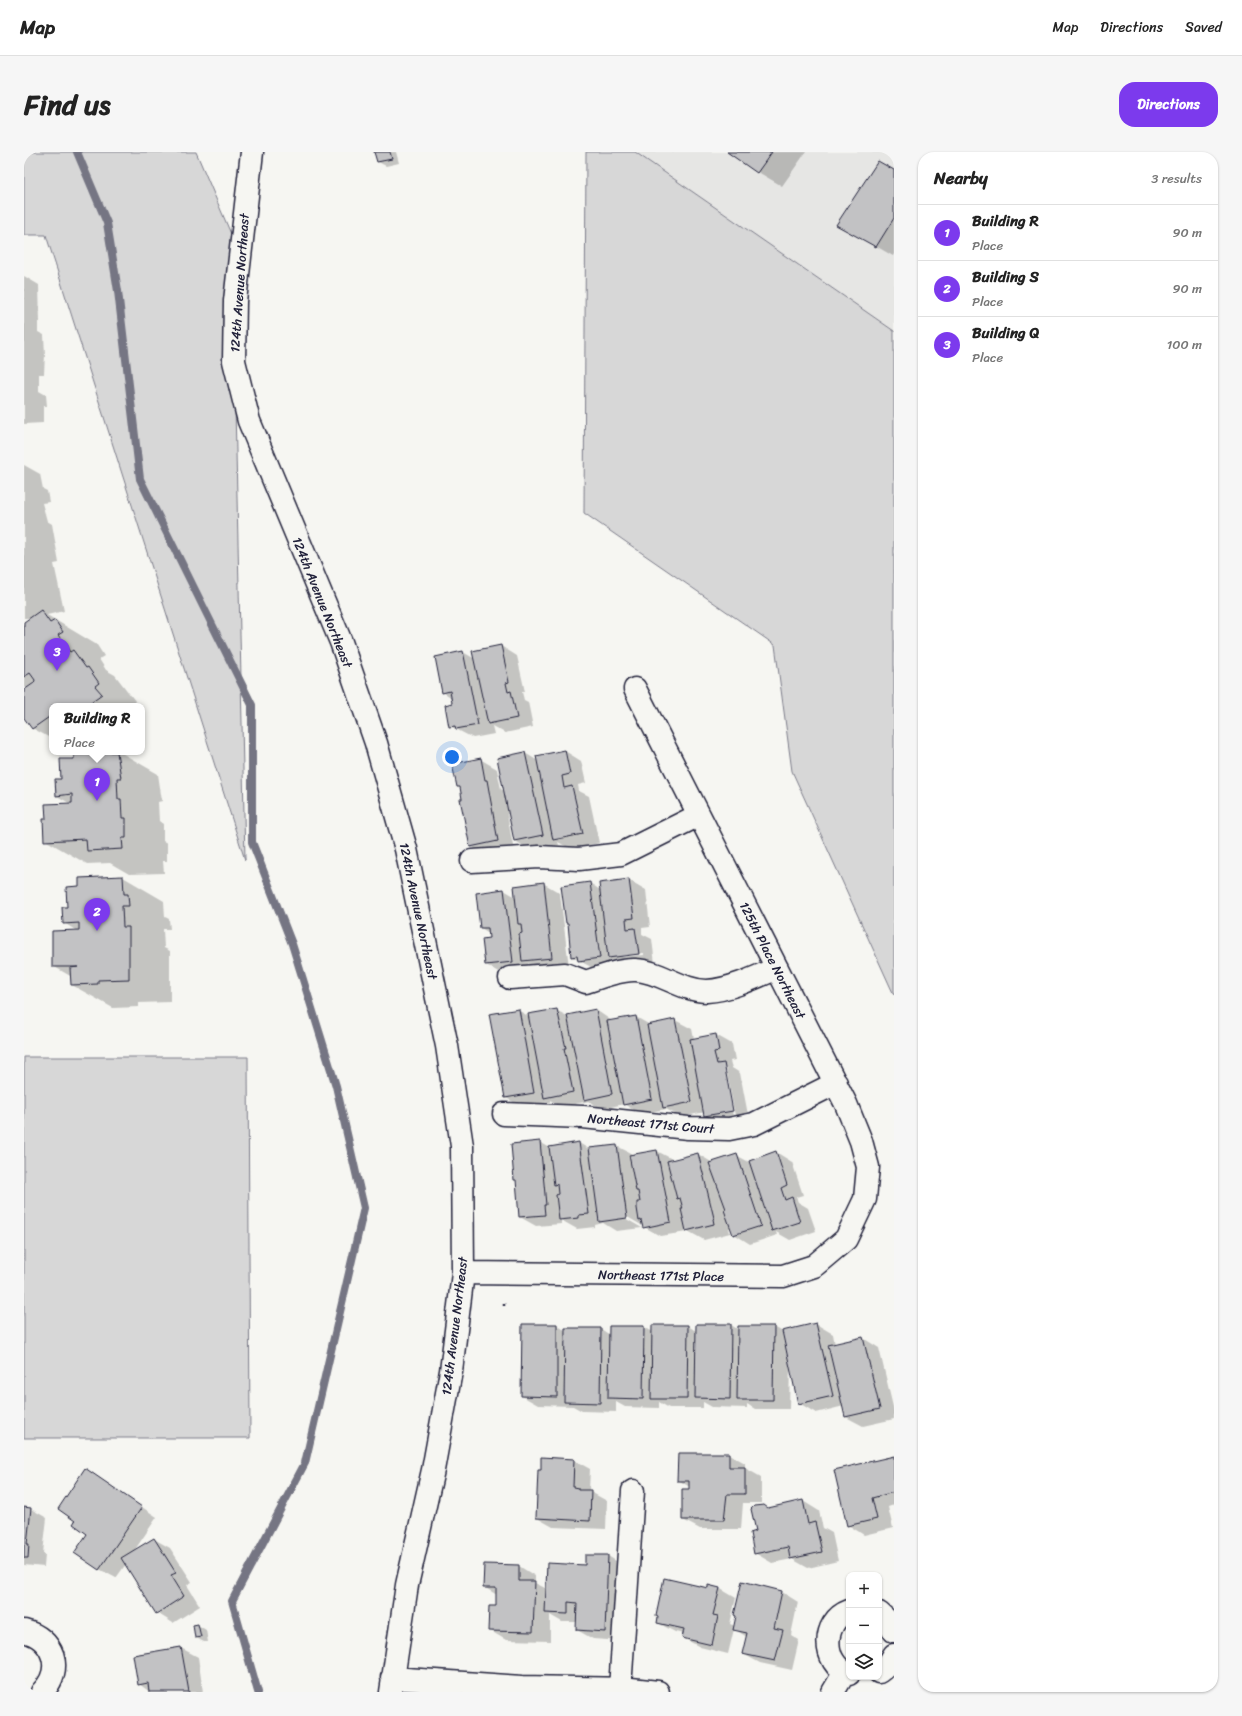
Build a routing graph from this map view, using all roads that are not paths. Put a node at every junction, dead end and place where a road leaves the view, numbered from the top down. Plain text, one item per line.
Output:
1 (252, 152) edge
2 (635, 689) dead end
3 (699, 815) junction
4 (472, 860) dead end
5 (777, 968) junction
6 (510, 978) dead end
7 (836, 1083) junction
8 (504, 1114) dead end
9 (846, 1239) joint
10 (463, 1273) junction
11 (633, 1491) dead end
12 (846, 1613) edge
13 (882, 1616) edge
14 (24, 1631) edge
15 (894, 1631) edge
16 (894, 1655) edge
17 (882, 1670) edge
18 (846, 1672) edge
19 (846, 1674) edge
20 (392, 1685) edge
21 (620, 1689) junction
22 (42, 1692) edge
23 (658, 1692) edge
24 (833, 1692) edge

1 - 10 street, 124th Avenue Northeast
2 - 3 street, 125th Place Northeast
3 - 4 street
3 - 5 street, 125th Place Northeast
5 - 6 street
5 - 7 street, 125th Place Northeast
7 - 8 street, Northeast 171st Court
7 - 9 street, 125th Place Northeast
9 - 10 street, Northeast 171st Place
10 - 20 street, 124th Avenue Northeast
11 - 21 street
12 - 18 street
13 - 15 street
14 - 22 street
16 - 17 street
19 - 24 street
20 - 21 street
21 - 23 street

